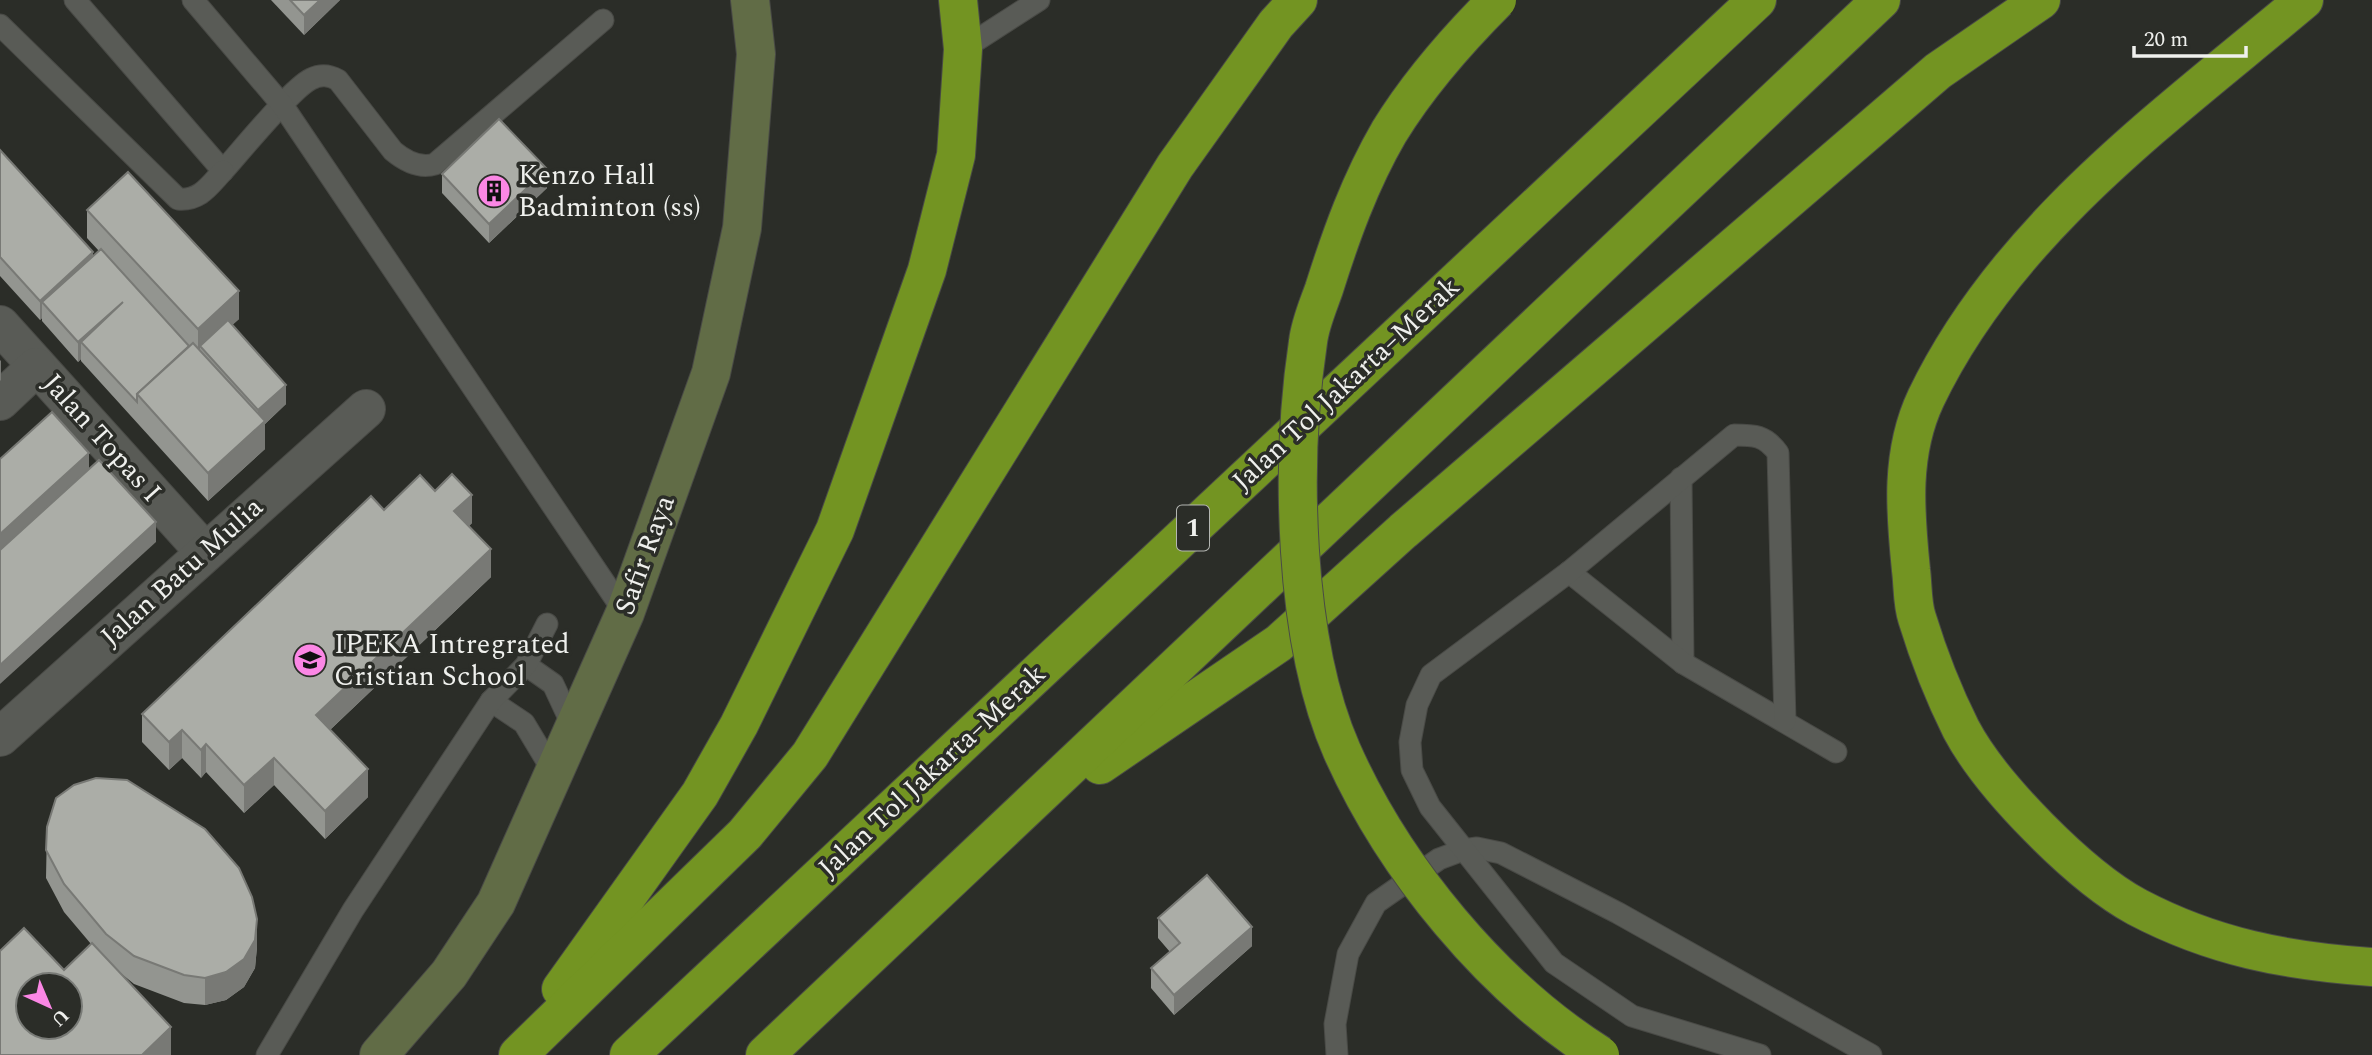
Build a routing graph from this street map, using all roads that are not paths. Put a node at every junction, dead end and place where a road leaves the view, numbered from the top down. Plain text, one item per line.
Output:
1 (75, 0) edge
2 (193, 0) edge
3 (750, 0) edge
4 (958, 0) edge
5 (1039, 0) edge
6 (1298, 0) edge
7 (1497, 0) edge
8 (1757, 0) edge
9 (1881, 0) edge
10 (2041, 0) edge
11 (2304, 0) edge
12 (603, 20) dead end
13 (0, 25) edge
14 (963, 49) junction
15 (283, 106) junction
16 (223, 171) junction
17 (0, 325) edge
18 (36, 367) junction
19 (0, 401) edge
20 (366, 409) dead end
21 (1681, 478) junction
22 (204, 551) junction
23 (1569, 572) junction
24 (625, 613) junction
25 (547, 624) dead end
26 (1683, 663) junction
27 (526, 665) junction
28 (491, 701) junction
29 (1785, 721) junction
30 (574, 729) junction
31 (0, 737) edge
32 (1836, 752) dead end
33 (554, 773) junction
34 (1003, 831) junction
35 (1463, 850) junction
36 (2372, 967) edge
37 (267, 1055) edge
38 (379, 1055) edge
39 (516, 1055) edge
40 (629, 1055) edge
41 (765, 1055) edge
42 (1337, 1055) edge
43 (1600, 1055) edge
44 (1760, 1055) edge
45 (1871, 1055) edge

1 - 16 lane
2 - 15 lane
3 - 24 street, Safir Raya
4 - 14 highway
5 - 14 lane
6 - 39 highway
7 - 43 highway, bridge
8 - 40 highway, Jalan Tol Jakarta–Merak / 1
9 - 34 highway
10 - 34 highway
11 - 36 highway
12 - 15 lane
13 - 16 lane
14 - 39 highway
15 - 16 lane
15 - 24 lane
17 - 18 street, Jalan Topas I
18 - 19 street
18 - 22 street, Jalan Topas I
20 - 22 street, Jalan Batu Mulia
21 - 23 lane
21 - 26 lane
21 - 29 lane
22 - 31 street, Jalan Batu Mulia
23 - 26 lane
23 - 35 lane
24 - 30 street, Safir Raya
25 - 27 lane
26 - 29 lane
27 - 28 lane
27 - 30 lane
28 - 33 lane
28 - 37 lane
29 - 32 lane
30 - 33 street, Safir Raya
33 - 38 street, Safir Raya
34 - 41 highway
35 - 42 lane
35 - 44 lane
35 - 45 lane

